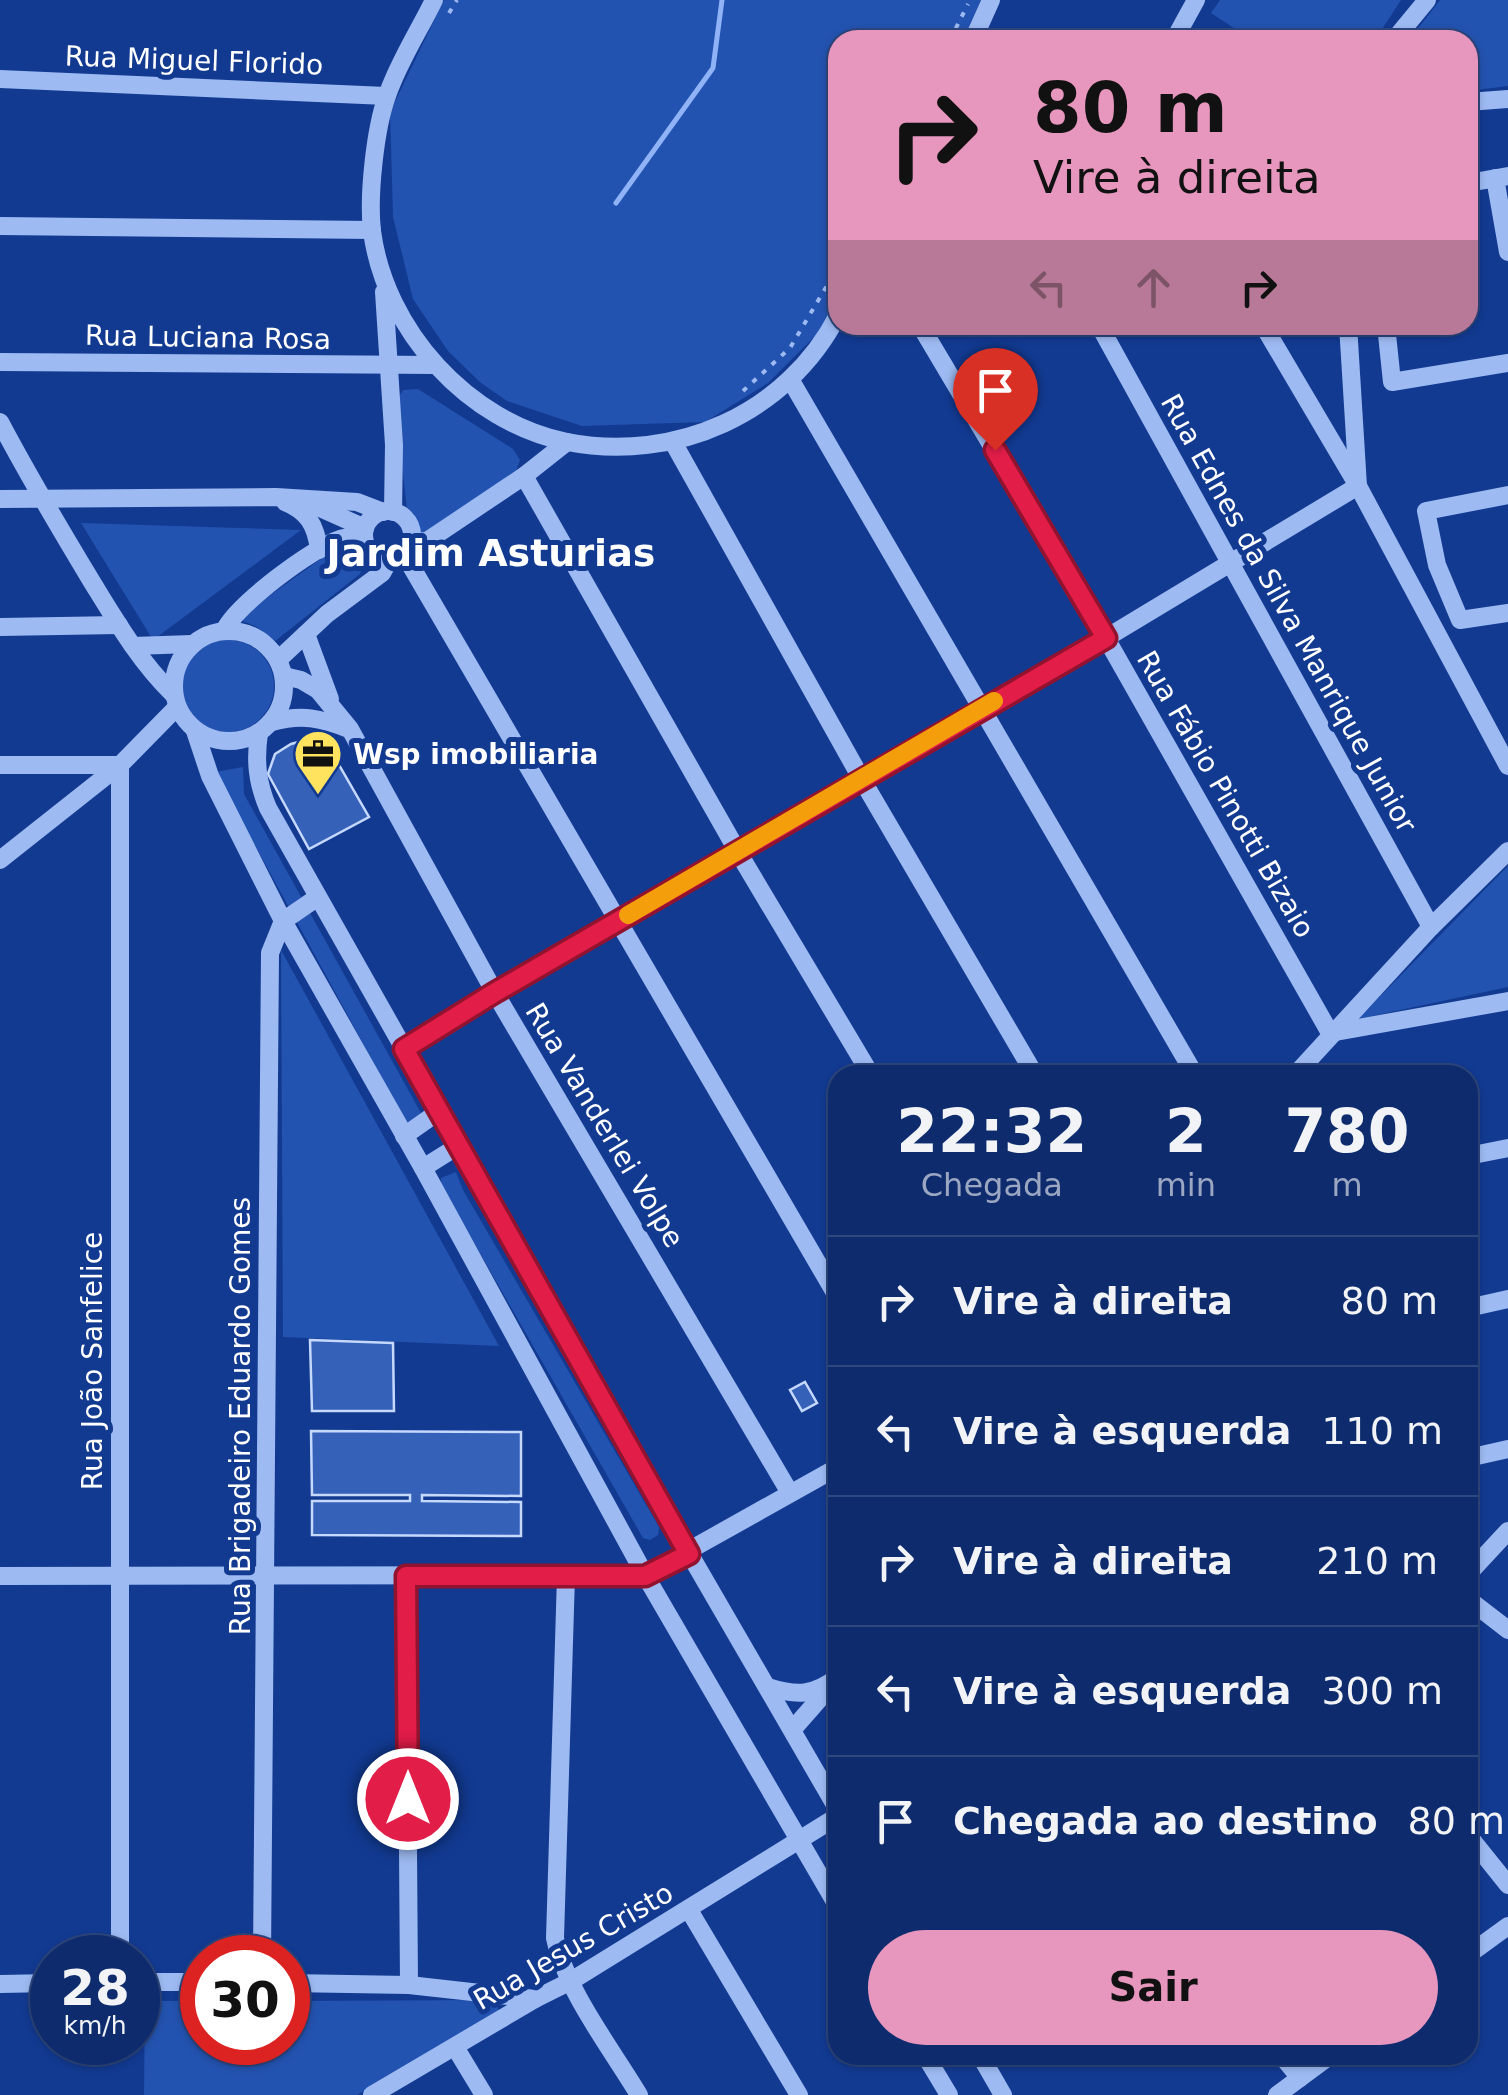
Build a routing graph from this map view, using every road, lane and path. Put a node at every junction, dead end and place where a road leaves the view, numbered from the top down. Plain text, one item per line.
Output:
1 (434, 0) edge
2 (457, 0) edge
3 (970, 0) edge
4 (991, 0) edge
5 (1196, 0) edge
6 (1427, 0) edge
7 (448, 16) dead end
8 (955, 30) edge
9 (977, 30) edge
10 (1180, 30) edge
11 (1402, 30) edge
12 (0, 80) edge
13 (386, 96) junction
14 (1508, 98) edge
15 (1478, 101) edge
16 (1501, 177) edge
17 (0, 226) edge
18 (372, 230) junction
19 (1508, 252) edge
20 (384, 284) junction
21 (828, 284) edge
22 (828, 333) edge
23 (926, 335) edge
24 (1105, 335) edge
25 (1269, 335) edge
26 (1349, 335) edge
27 (1387, 335) edge
28 (0, 362) edge
29 (1508, 363) edge
30 (435, 365) junction
31 (389, 366) junction
32 (415, 366) junction
33 (790, 379) junction
34 (391, 386) junction
35 (733, 397) dead end
36 (0, 422) edge
37 (567, 442) junction
38 (673, 442) junction
39 (524, 476) junction
40 (1358, 486) junction
41 (1508, 495) edge
42 (276, 498) junction
43 (0, 499) edge
44 (299, 499) junction
45 (42, 500) junction
46 (388, 512) junction
47 (364, 532) junction
48 (319, 550) junction
49 (402, 552) junction
50 (1230, 562) junction
51 (1508, 613) edge
52 (119, 626) junction
53 (0, 627) edge
54 (224, 631) junction
55 (306, 634) junction
56 (1106, 638) junction
57 (192, 644) junction
58 (132, 646) junction
59 (281, 668) junction
60 (175, 701) junction
61 (332, 704) junction
62 (980, 710) junction
63 (266, 728) junction
64 (193, 729) junction
65 (350, 729) junction
66 (143, 742) junction
67 (0, 765) edge
68 (120, 765) junction
69 (1508, 766) edge
70 (860, 778) junction
71 (1508, 851) edge
72 (738, 852) junction
73 (0, 860) edge
74 (318, 898) junction
75 (282, 921) junction
76 (618, 921) junction
77 (1430, 928) junction
78 (494, 993) junction
79 (1508, 1001) edge
80 (1330, 1034) junction
81 (404, 1049) junction
82 (865, 1065) edge
83 (1029, 1065) edge
84 (1189, 1065) edge
85 (1304, 1065) edge
86 (438, 1112) junction
87 (404, 1136) junction
88 (458, 1146) junction
89 (1508, 1148) edge
90 (1478, 1154) edge
91 (423, 1168) junction
92 (828, 1281) edge
93 (1508, 1299) edge
94 (1478, 1306) edge
95 (1508, 1450) edge
96 (1478, 1456) edge
97 (828, 1471) edge
98 (790, 1492) junction
99 (1508, 1531) edge
100 (689, 1554) junction
101 (1478, 1563) edge
102 (0, 1576) edge
103 (119, 1576) junction
104 (268, 1576) junction
105 (406, 1576) junction
106 (566, 1576) junction
107 (645, 1576) junction
108 (1478, 1607) edge
109 (1508, 1630) edge
110 (828, 1685) edge
111 (768, 1687) junction
112 (828, 1689) edge
113 (793, 1729) junction
114 (828, 1794) edge
115 (828, 1820) edge
116 (799, 1842) junction
117 (1478, 1848) edge
118 (1508, 1885) edge
119 (828, 1890) edge
120 (689, 1910) junction
121 (1508, 1926) edge
122 (120, 1935) edge
123 (262, 1935) edge
124 (1478, 1948) edge
125 (570, 1981) junction
126 (30, 1983) edge
127 (0, 1984) edge
128 (310, 1984) edge
129 (409, 1986) junction
130 (534, 1999) junction
131 (455, 2047) junction
132 (931, 2065) edge
133 (986, 2065) edge
134 (1290, 2065) edge
135 (1318, 2065) edge
136 (1300, 2078) junction
137 (372, 2095) edge
138 (484, 2095) edge
139 (639, 2095) edge
140 (798, 2095) edge
141 (949, 2095) edge
142 (1003, 2095) edge
143 (1277, 2095) edge

1 - 13 street
2 - 7 path
3 - 8 path
4 - 9 street
5 - 10 street
6 - 11 street
12 - 13 street, Rua Miguel Florido
13 - 18 street
14 - 15 street
16 - 19 street
17 - 18 street
18 - 20 street
20 - 30 street
20 - 31 street
21 - 35 path
22 - 33 street
23 - 56 street, Rua Fábio Pinotti Bizaio
24 - 50 street, Rua Ednes da Silva Manrique Junior
25 - 40 street
26 - 40 street
27 - 29 street
28 - 31 street, Rua Luciana Rosa
30 - 32 street, Rua Luciana Rosa
30 - 37 street
31 - 32 street, Rua Luciana Rosa
31 - 34 street
32 - 34 street
33 - 38 street
33 - 62 street
34 - 46 street
36 - 45 street
37 - 38 street
37 - 39 street
38 - 70 street
39 - 49 street
39 - 72 street
40 - 50 street
40 - 69 street
41 - 51 street
42 - 44 street
42 - 45 street
42 - 48 street
43 - 45 street
44 - 46 street
44 - 47 street
45 - 52 street
46 - 47 street
46 - 49 street
47 - 48 street
47 - 49 street
48 - 54 street
49 - 55 street
49 - 76 street
50 - 56 street
50 - 77 street, Rua Ednes da Silva Manrique Junior
52 - 53 street
52 - 58 street
54 - 57 street
54 - 59 street
55 - 59 street
55 - 61 street
56 - 62 street
56 - 80 street, Rua Fábio Pinotti Bizaio
57 - 58 street
57 - 60 street
58 - 60 street
59 - 61 street, Rua Vanderlei Volpe
59 - 63 street
60 - 64 street
60 - 66 street
61 - 65 street, Rua Vanderlei Volpe
62 - 70 street
62 - 84 street
63 - 64 street
63 - 65 street
63 - 74 street
64 - 66 street
64 - 75 street
65 - 78 street, Rua Vanderlei Volpe
66 - 68 street
67 - 68 street
68 - 73 street
68 - 103 street, Rua João Sanfelice
70 - 72 street
70 - 83 street
71 - 77 street
72 - 76 street
72 - 82 street
74 - 75 street
74 - 81 street
75 - 87 street
75 - 104 street, Rua Brigadeiro Eduardo Gomes
76 - 78 street
76 - 92 street
77 - 80 street
78 - 81 street
78 - 98 street, Rua Vanderlei Volpe
79 - 80 street
80 - 85 street
81 - 86 street
86 - 87 street
86 - 88 street
87 - 91 street
88 - 91 street
88 - 100 street
89 - 90 street
91 - 107 street
93 - 94 street
95 - 96 street
97 - 98 street
98 - 100 street
99 - 101 street
100 - 107 street
100 - 111 street
102 - 103 street
103 - 104 street
103 - 122 street, Rua João Sanfelice
104 - 105 street
104 - 123 street, Rua Brigadeiro Eduardo Gomes
105 - 106 street
105 - 129 street
106 - 107 street
106 - 125 street
107 - 116 street
108 - 109 street
110 - 111 street
111 - 113 street
112 - 113 street
113 - 114 street
115 - 116 street, Rua Jesus Cristo
116 - 119 street
116 - 120 street, Rua Jesus Cristo
117 - 118 street
120 - 125 street, Rua Jesus Cristo
120 - 140 street
121 - 124 street
125 - 130 street, Rua Jesus Cristo
125 - 139 street
126 - 127 street
128 - 129 street
129 - 130 street
130 - 131 street, Rua Jesus Cristo
131 - 137 street, Rua Jesus Cristo
131 - 138 street
132 - 141 street
133 - 142 street
134 - 136 street
135 - 136 street
136 - 143 street

